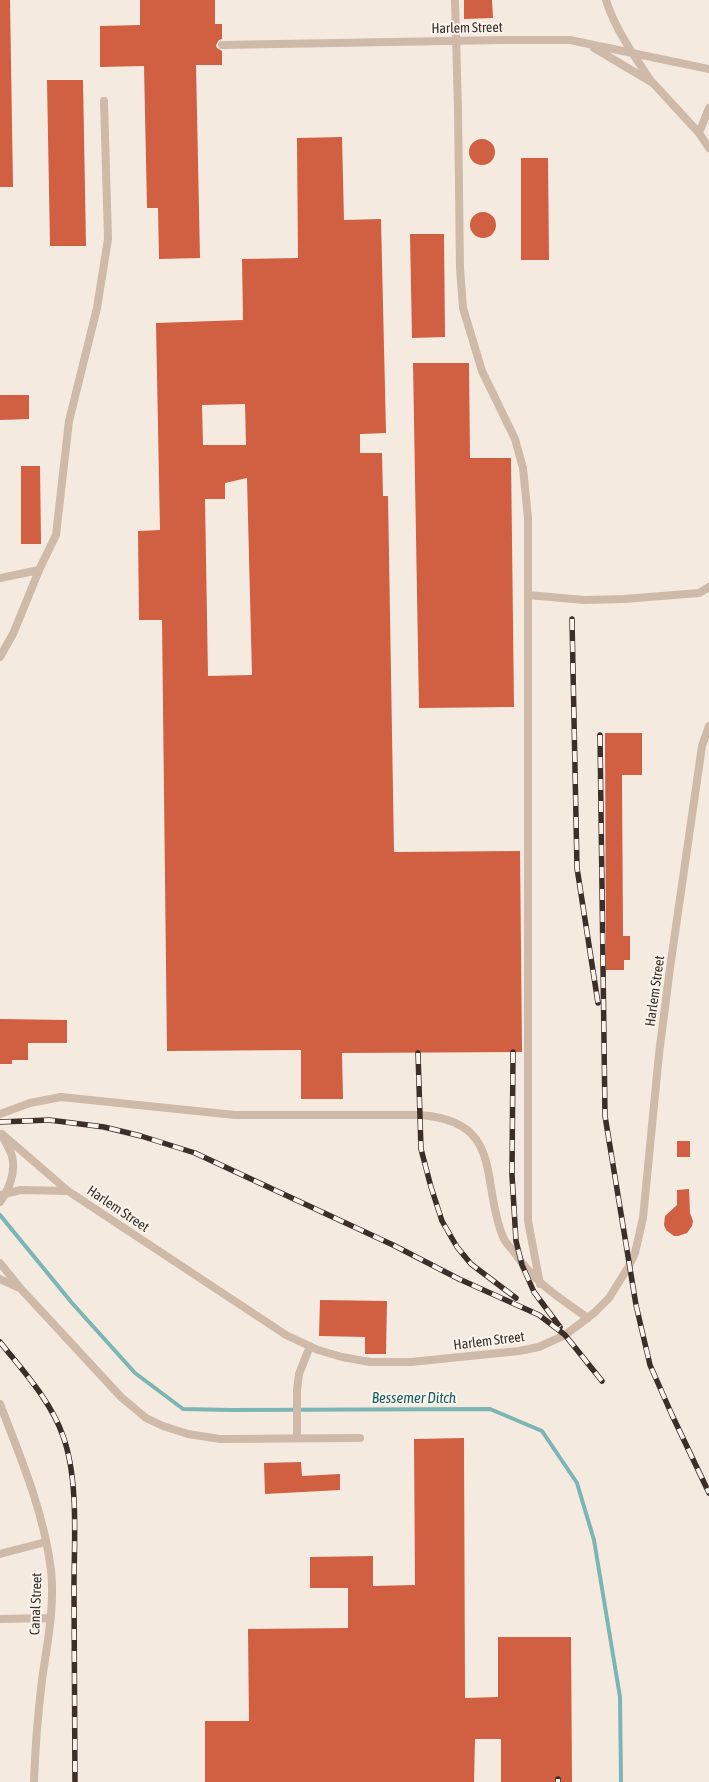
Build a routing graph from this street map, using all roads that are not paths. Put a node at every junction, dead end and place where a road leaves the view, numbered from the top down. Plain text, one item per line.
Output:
1 (456, 0) edge
2 (606, 0) edge
3 (588, 44) junction
4 (222, 45) dead end
5 (632, 53) junction
6 (709, 69) edge
7 (653, 83) junction
8 (104, 101) dead end
9 (709, 108) edge
10 (699, 133) junction
11 (709, 148) edge
12 (41, 566) junction
13 (0, 578) edge
14 (709, 587) edge
15 (528, 595) junction
16 (0, 657) edge
17 (709, 726) edge
18 (0, 1114) edge
19 (1, 1132) edge
20 (68, 1191) junction
21 (3, 1195) edge
22 (0, 1202) edge
23 (0, 1263) edge
24 (0, 1279) edge
25 (540, 1284) junction
26 (21, 1289) junction
27 (588, 1318) junction
28 (310, 1346) junction
29 (0, 1404) edge
30 (297, 1438) junction
31 (360, 1438) dead end
32 (46, 1542) junction
33 (0, 1554) edge
34 (0, 1618) edge
35 (50, 1618) junction
36 (34, 1782) edge

1 - 15 lane
2 - 5 lane
3 - 4 lane, Harlem Street, bridge
3 - 5 lane, Harlem Street
3 - 7 lane
5 - 6 lane, Harlem Street
5 - 7 lane
7 - 10 lane
8 - 12 lane
9 - 10 lane
10 - 11 lane
12 - 13 lane
12 - 16 lane
14 - 15 lane
15 - 25 lane
17 - 27 lane, Harlem Street
18 - 25 lane
19 - 20 lane
19 - 21 lane
20 - 21 lane, Harlem Street
20 - 28 lane, Harlem Street
21 - 22 lane
23 - 26 lane
24 - 26 lane
25 - 27 lane
26 - 30 lane
27 - 28 lane, Harlem Street
28 - 30 lane
29 - 32 lane, Canal Street
30 - 31 lane
32 - 33 lane
32 - 35 lane, Canal Street
34 - 35 lane
35 - 36 lane, Canal Street

